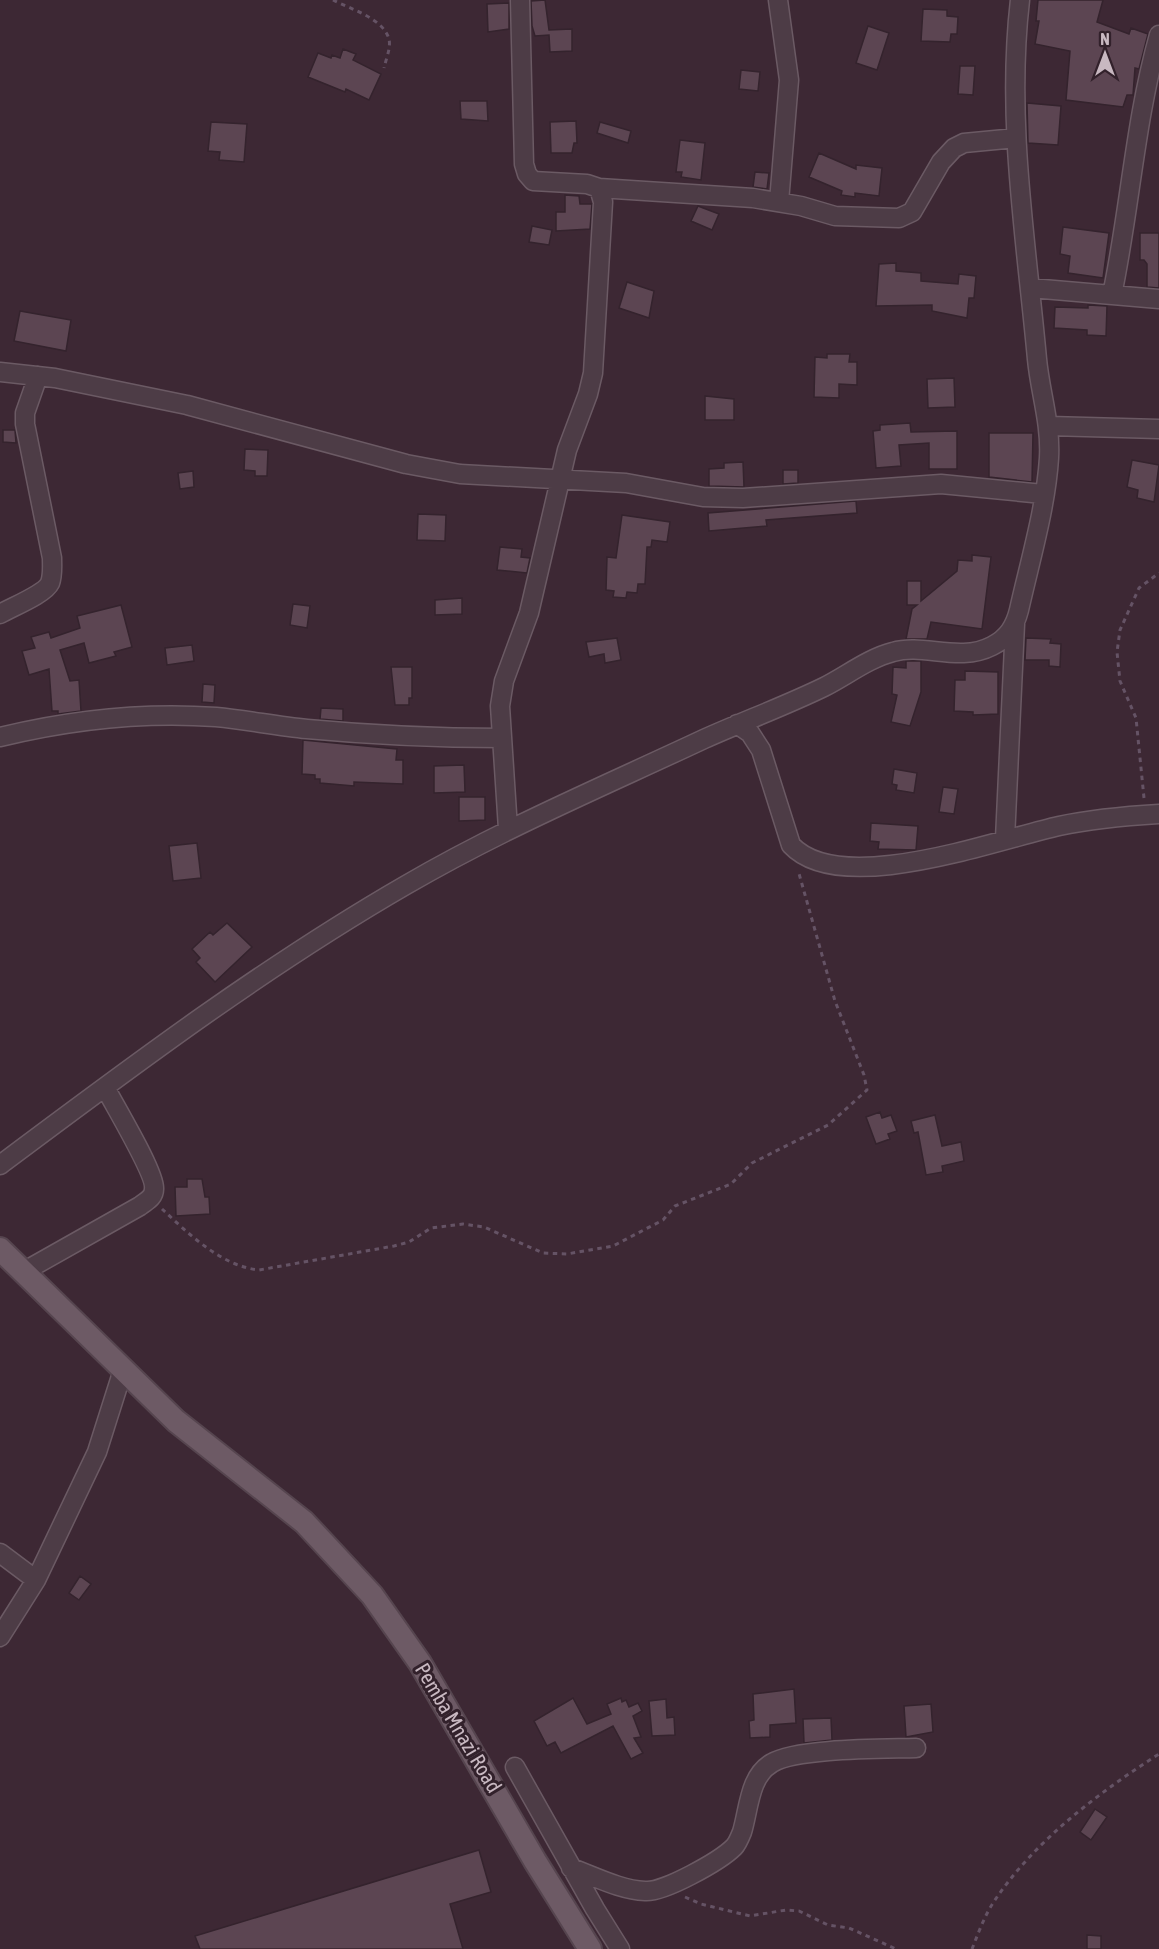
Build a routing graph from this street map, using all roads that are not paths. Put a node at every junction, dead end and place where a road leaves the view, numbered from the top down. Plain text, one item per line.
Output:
1 (520, 0) edge
2 (778, 0) edge
3 (1020, 0) edge
4 (1159, 35) edge
5 (1016, 138) junction
6 (599, 188) junction
7 (779, 202) junction
8 (1031, 288) junction
9 (1112, 295) junction
10 (1159, 299) edge
11 (0, 372) edge
12 (38, 376) junction
13 (1049, 426) junction
14 (1159, 429) edge
15 (559, 480) junction
16 (1043, 495) junction
17 (0, 614) edge
18 (1016, 624) junction
19 (737, 724) junction
20 (0, 737) edge
21 (502, 738) junction
22 (1152, 814) edge
23 (508, 829) junction
24 (1005, 839) junction
25 (105, 1087) junction
26 (0, 1165) edge
27 (0, 1249) edge
28 (23, 1272) junction
29 (123, 1370) junction
30 (0, 1553) edge
31 (36, 1580) junction
32 (0, 1637) edge
33 (916, 1748) dead end
34 (515, 1767) dead end
35 (571, 1868) junction
36 (590, 1949) edge
37 (620, 1949) edge

1 - 6 street
2 - 7 street
3 - 5 street
4 - 9 street
5 - 7 street
5 - 8 street
6 - 7 street
6 - 15 street
8 - 9 street
8 - 13 street
9 - 10 street
11 - 12 street
12 - 15 street
12 - 17 street
13 - 14 street
13 - 16 street
15 - 16 street
15 - 21 street
16 - 18 street
18 - 19 street
18 - 24 street
19 - 23 street
19 - 24 street
20 - 21 street
21 - 23 street
22 - 24 street
23 - 25 street
25 - 26 street
25 - 28 street
27 - 28 main road, Pemba Mnazi Road
28 - 29 main road, Pemba Mnazi Road
29 - 31 street
29 - 36 main road, Pemba Mnazi Road
30 - 31 street
31 - 32 street
33 - 35 street
34 - 35 street
35 - 37 street

